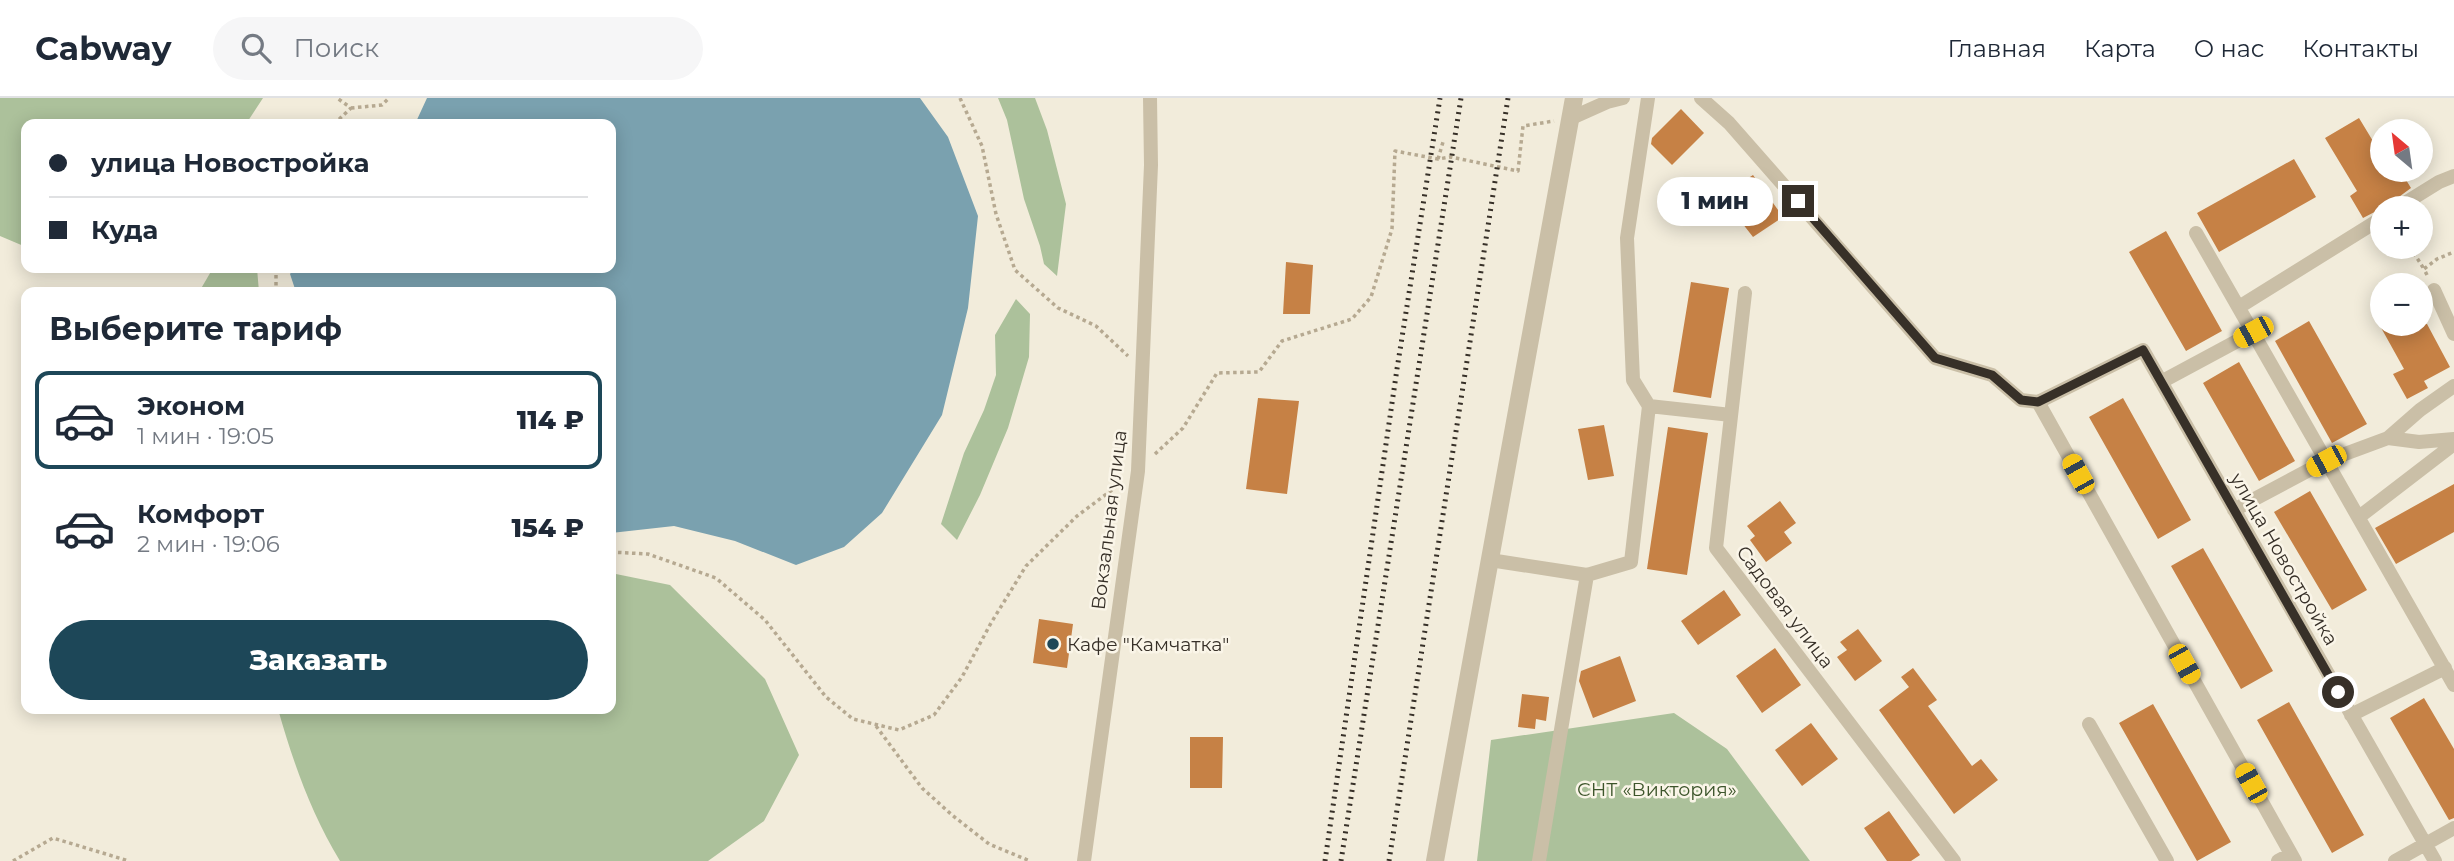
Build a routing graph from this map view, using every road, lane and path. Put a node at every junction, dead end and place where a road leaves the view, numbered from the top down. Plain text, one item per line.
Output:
1 (337, 98) edge
2 (389, 98) edge
3 (960, 98) edge
4 (1150, 98) edge
5 (1574, 98) edge
6 (1623, 98) edge
7 (1648, 98) edge
8 (1701, 98) edge
9 (351, 108) junction
10 (1569, 118) junction
11 (339, 119) edge
12 (1443, 142) dead end
13 (1438, 159) junction
14 (2454, 176) edge
15 (2416, 196) edge
16 (2370, 225) edge
17 (2196, 233) dead end
18 (2454, 252) edge
19 (2418, 259) edge
20 (2424, 269) junction
21 (2434, 290) joint
22 (1745, 292) dead end
23 (2239, 307) junction
24 (2253, 332) junction
25 (2454, 334) edge
26 (1142, 369) junction
27 (2161, 382) junction
28 (2454, 386) edge
29 (2038, 402) junction
30 (1649, 406) junction
31 (1731, 415) junction
32 (2388, 438) junction
33 (2454, 442) edge
34 (2326, 461) junction
35 (1138, 471) junction
36 (2234, 510) junction
37 (2359, 517) junction
38 (616, 552) edge
39 (1490, 560) junction
40 (1587, 575) junction
41 (2445, 668) junction
42 (2454, 685) edge
43 (2351, 715) junction
44 (875, 724) junction
45 (2090, 724) dead end
46 (2454, 828) edge
47 (2425, 844) junction
48 (2288, 859) edge
49 (13, 861) edge
50 (129, 861) edge
51 (1030, 861) edge
52 (1084, 861) edge
53 (1435, 861) edge
54 (1539, 861) edge
55 (1954, 861) edge
56 (2167, 861) edge
57 (2395, 861) edge
58 (2435, 861) edge

1 - 9 path
2 - 9 path
3 - 26 path
4 - 26 street, Вокзальная улица
5 - 10 street
6 - 10 street
7 - 30 street
8 - 29 street
9 - 11 path
10 - 13 path
10 - 39 street
12 - 13 path
13 - 35 path
14 - 15 street
16 - 23 street
17 - 23 street
18 - 20 path
19 - 20 path
20 - 21 path
21 - 25 street
22 - 31 street, Садовая улица
23 - 24 street
24 - 27 street
24 - 34 street
26 - 35 street, Вокзальная улица
27 - 29 street, улица Новостройка
27 - 36 street, улица Новостройка
28 - 32 street
29 - 48 street
30 - 31 street
30 - 40 street
31 - 55 street, Садовая улица
32 - 33 street
32 - 34 street
33 - 37 street
34 - 36 street
34 - 37 street
35 - 44 path
35 - 52 street, Вокзальная улица
36 - 43 street, улица Новостройка
37 - 41 street
38 - 44 path
39 - 40 street
39 - 53 street
40 - 54 street
41 - 42 street
41 - 43 street
43 - 47 street, улица Новостройка
44 - 51 path
45 - 56 street
46 - 47 street
47 - 57 street
47 - 58 street, улица Новостройка
49 - 50 path

